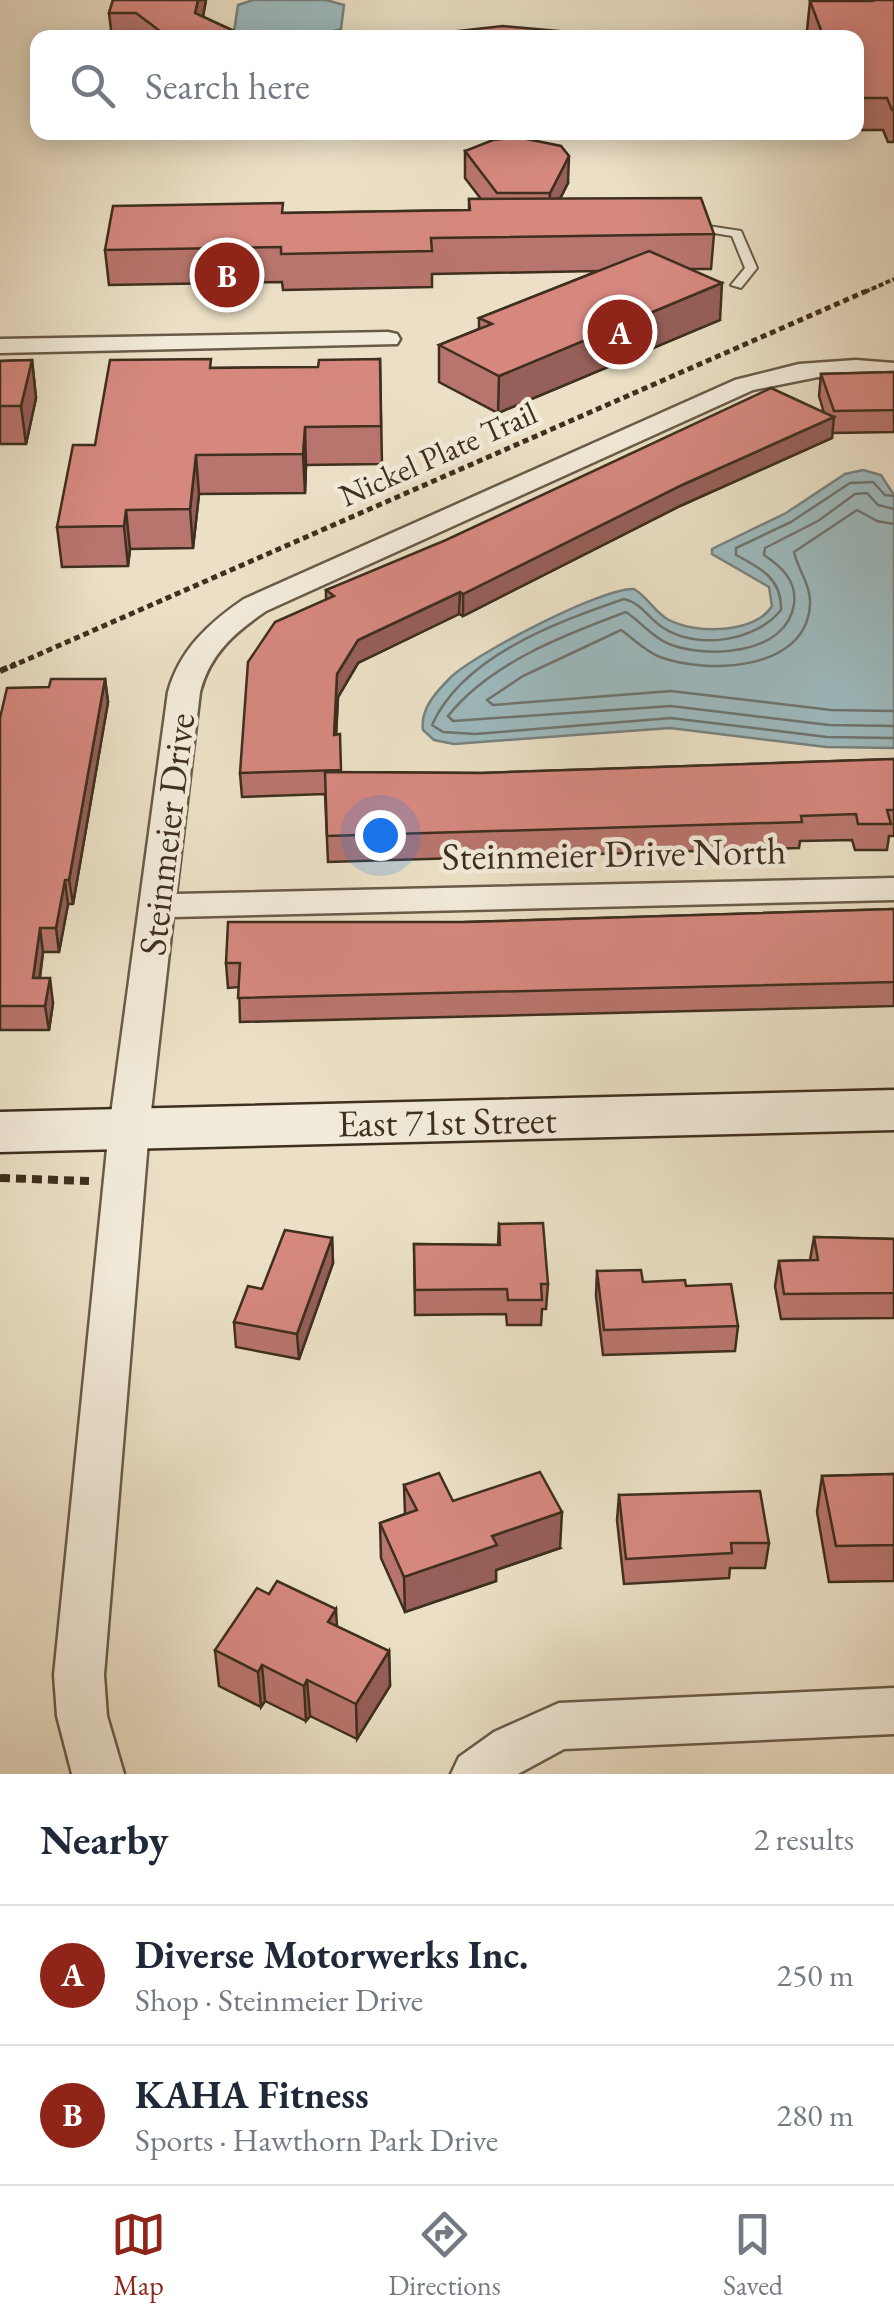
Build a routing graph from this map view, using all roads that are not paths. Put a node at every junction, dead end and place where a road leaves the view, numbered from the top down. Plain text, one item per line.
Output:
1 (667, 226) edge
2 (737, 286) dead end
3 (388, 340) dead end
4 (0, 346) edge
5 (894, 370) edge
6 (894, 889) edge
7 (156, 906) junction
8 (894, 1110) edge
9 (0, 1132) edge
10 (127, 1154) junction
11 (894, 1711) edge
12 (98, 1774) edge
13 (477, 1774) edge

1 - 2 lane
3 - 4 street
5 - 7 street, Steinmeier Drive
6 - 7 street, Steinmeier Drive North
7 - 10 street, Steinmeier Drive
8 - 10 main road, East 71st Street
9 - 10 main road, East 71st Street
10 - 12 street, Steinmeier Drive
11 - 13 street

